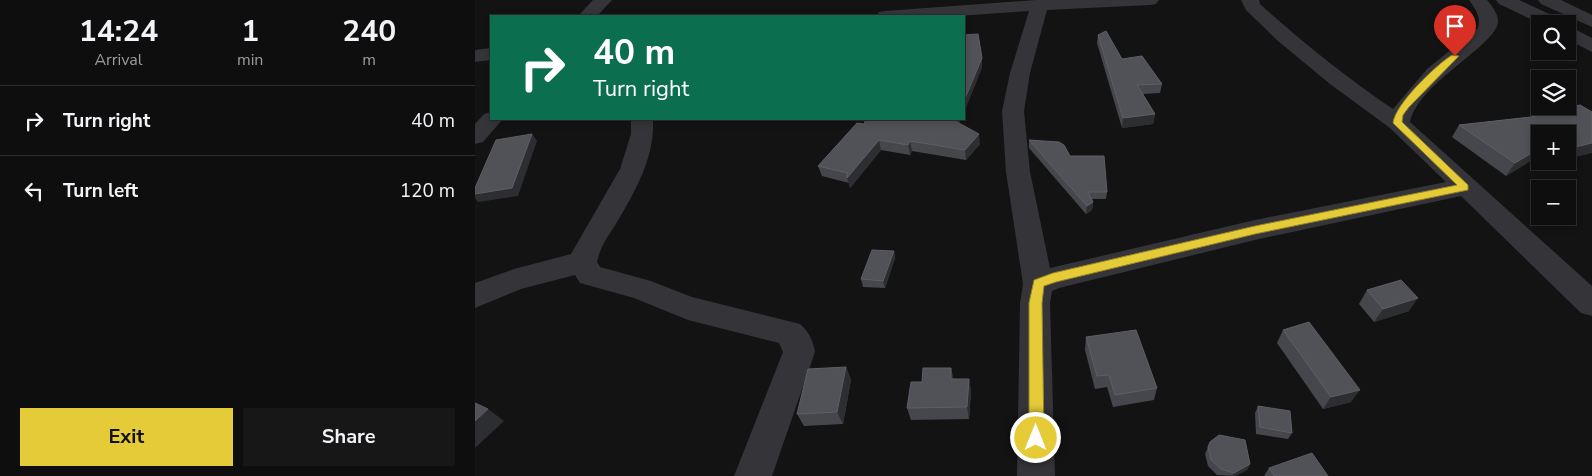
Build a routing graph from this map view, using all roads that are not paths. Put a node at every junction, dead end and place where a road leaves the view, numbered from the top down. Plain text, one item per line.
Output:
1 (603, 0) edge
2 (893, 0) edge
3 (1151, 0) edge
4 (1250, 0) edge
5 (1478, 0) edge
6 (1505, 0) edge
7 (1547, 0) edge
8 (1040, 4) junction
9 (588, 15) edge
10 (869, 15) edge
11 (898, 15) edge
12 (1537, 15) edge
13 (1592, 22) edge
14 (1576, 36) edge
15 (1592, 46) edge
16 (490, 54) edge
17 (475, 56) edge
18 (491, 120) edge
19 (642, 120) edge
20 (1398, 123) junction
21 (475, 137) edge
22 (1465, 187) junction
23 (583, 262) junction
24 (1038, 284) junction
25 (475, 296) edge
26 (1592, 304) edge
27 (753, 476) edge
28 (1036, 476) edge

1 - 9 street
2 - 10 street
3 - 8 street
4 - 20 street
5 - 20 street
6 - 12 street
7 - 13 street
8 - 11 street
8 - 24 street
14 - 15 street
16 - 17 street
18 - 21 street
19 - 23 street
20 - 22 street
22 - 24 street
22 - 26 street
23 - 25 street
23 - 27 street
24 - 28 street

